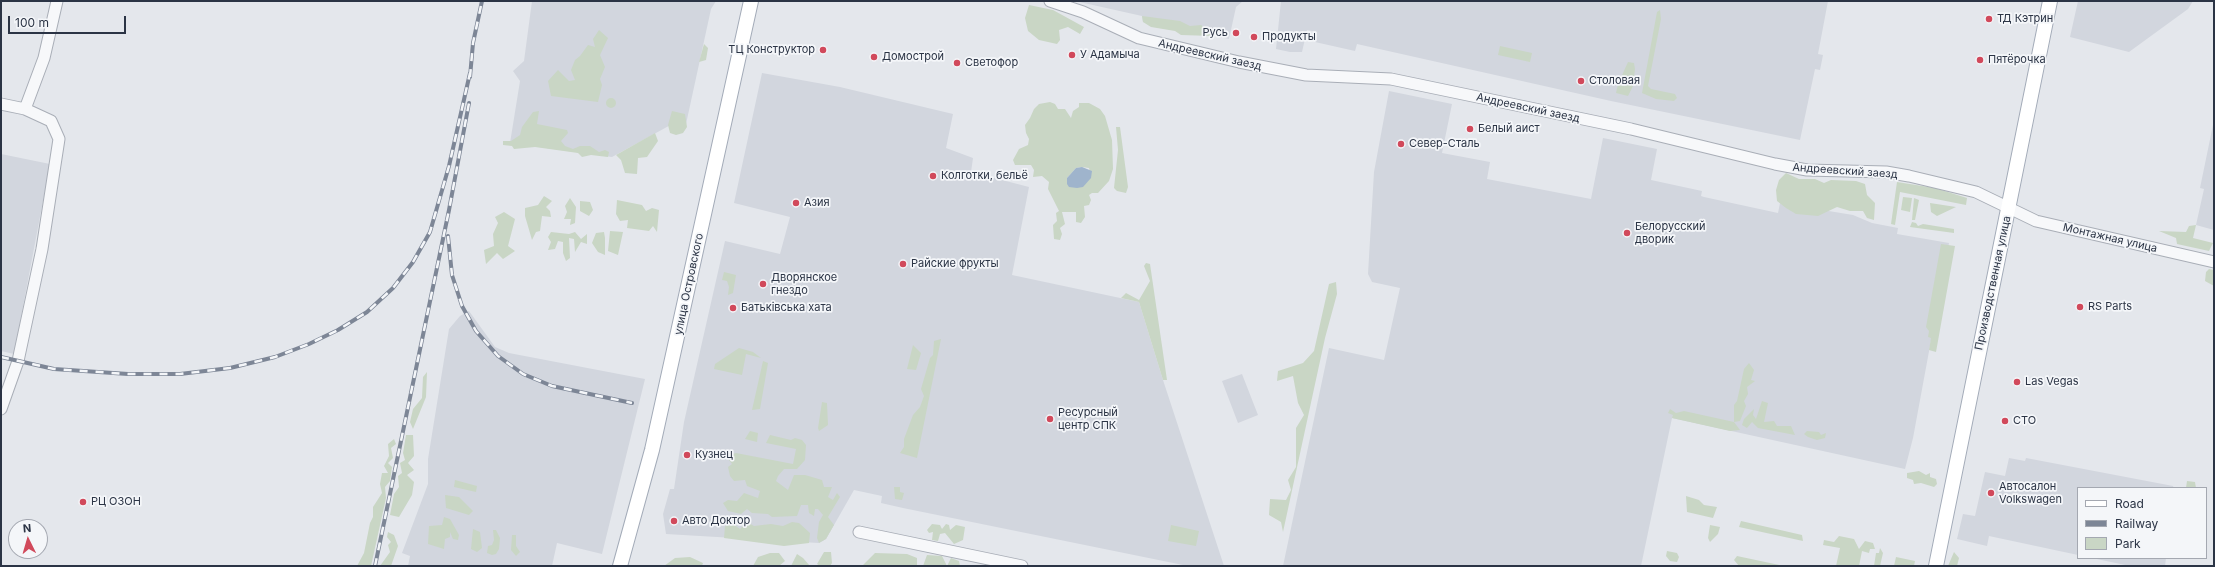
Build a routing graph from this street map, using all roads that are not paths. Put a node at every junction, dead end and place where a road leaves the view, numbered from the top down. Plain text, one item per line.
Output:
1 (57, 1) edge
2 (751, 1) edge
3 (1050, 1) edge
4 (2050, 1) edge
5 (1, 104) edge
6 (25, 109) junction
7 (2008, 209) junction
8 (2214, 262) edge
9 (1, 409) edge
10 (859, 532) dead end
11 (620, 566) edge
12 (1022, 566) edge
13 (1936, 566) edge

1 - 6 street
2 - 11 main road, улица Островского
3 - 7 street, Андреевский заезд
4 - 7 main road, Производственная улица
5 - 6 street
6 - 9 street
7 - 8 street, Монтажная улица
7 - 13 main road, Производственная улица
10 - 12 street

